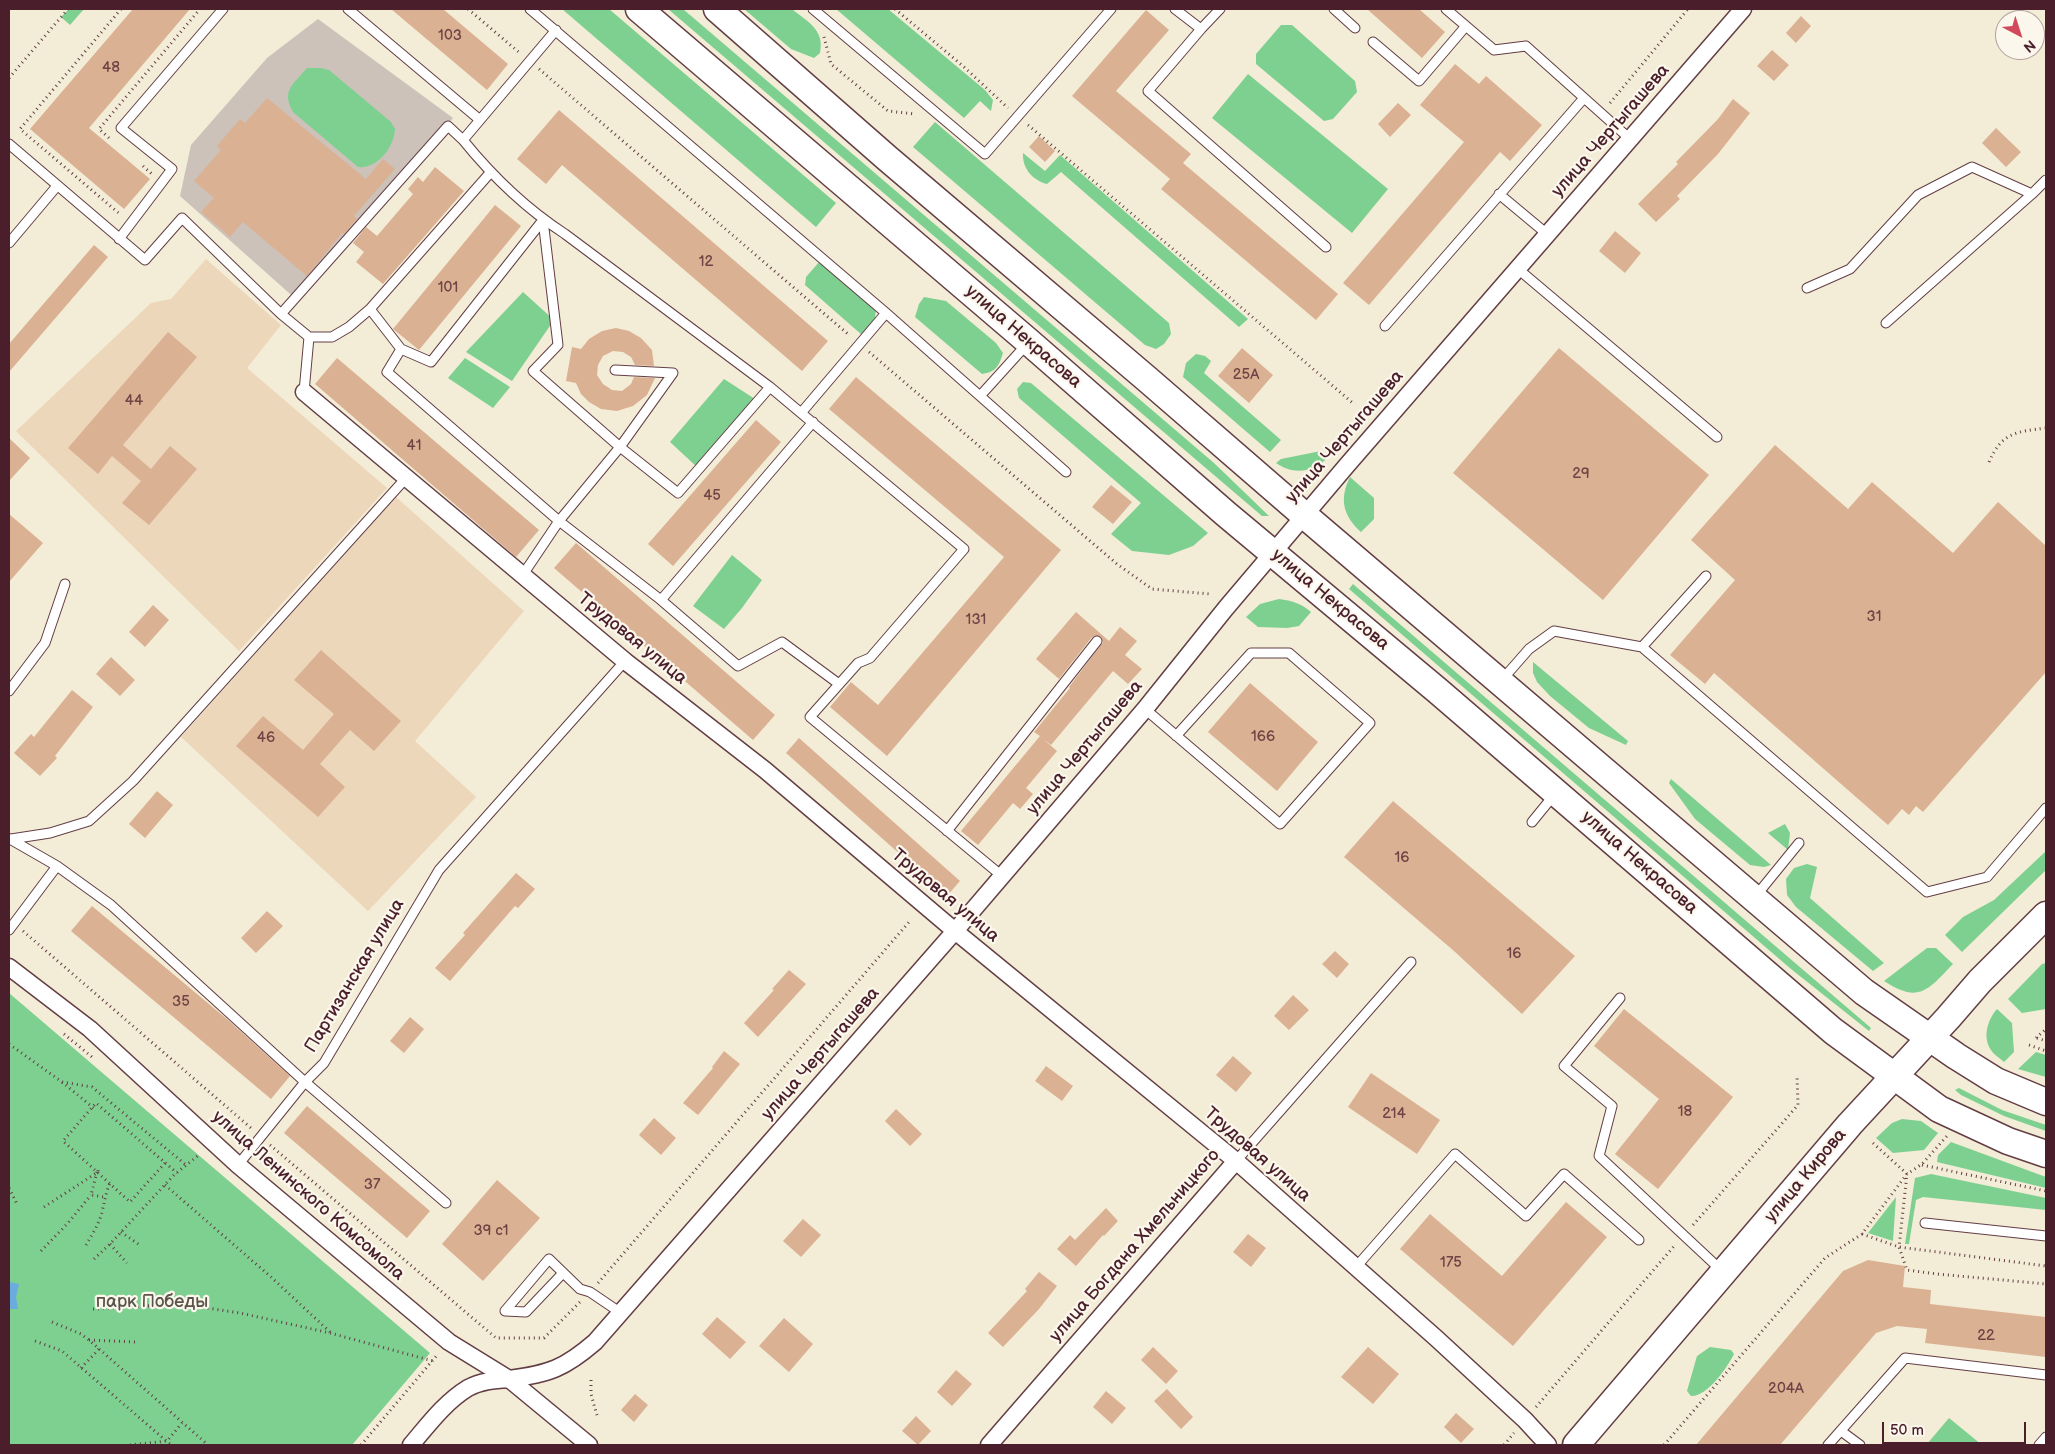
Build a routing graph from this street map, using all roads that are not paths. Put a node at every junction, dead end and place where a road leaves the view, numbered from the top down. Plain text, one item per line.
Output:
1 (223, 9) edge
2 (348, 9) edge
3 (530, 9) edge
4 (639, 9) edge
5 (717, 9) edge
6 (1111, 9) edge
7 (1176, 9) edge
8 (1220, 9) edge
9 (1334, 9) edge
10 (1446, 9) edge
11 (1743, 9) edge
12 (816, 11) edge
13 (1466, 26) junction
14 (1355, 28) dead end
15 (1202, 29) junction
16 (556, 30) junction
17 (1373, 42) dead end
18 (1584, 98) junction
19 (480, 120) junction
20 (1630, 139) junction
21 (464, 140) junction
22 (9, 144) edge
23 (490, 173) junction
24 (2046, 180) edge
25 (57, 186) junction
26 (1500, 194) junction
27 (2032, 194) junction
28 (544, 220) junction
29 (1547, 234) junction
30 (120, 239) junction
31 (9, 243) edge
32 (1326, 246) dead end
33 (1518, 269) junction
34 (1807, 288) dead end
35 (370, 309) junction
36 (886, 312) junction
37 (281, 314) junction
38 (1886, 323) dead end
39 (1385, 326) dead end
40 (310, 337) junction
41 (1029, 342) junction
42 (401, 350) junction
43 (616, 370) dead end
44 (770, 387) junction
45 (304, 392) joint
46 (980, 396) junction
47 (800, 412) junction
48 (813, 422) junction
49 (1717, 438) dead end
50 (620, 447) junction
51 (1066, 472) dead end
52 (406, 478) junction
53 (1304, 515) junction
54 (559, 521) junction
55 (1273, 552) junction
56 (522, 576) junction
57 (1706, 576) dead end
58 (65, 584) dead end
59 (661, 600) junction
60 (1097, 641) dead end
61 (1642, 647) junction
62 (625, 661) junction
63 (1500, 682) junction
64 (839, 684) junction
65 (9, 690) edge
66 (1145, 710) junction
67 (1176, 736) junction
68 (1556, 792) junction
69 (2046, 808) edge
70 (1532, 822) dead end
71 (947, 831) junction
72 (10, 838) edge
73 (1799, 843) dead end
74 (58, 866) junction
75 (1002, 876) junction
76 (1753, 898) junction
77 (2044, 921) edge
78 (9, 930) edge
79 (955, 931) junction
80 (1411, 962) dead end
81 (9, 967) edge
82 (1620, 998) dead end
83 (1930, 1038) junction
84 (1894, 1077) junction
85 (305, 1082) junction
86 (2046, 1102) edge
87 (2046, 1154) edge
88 (1236, 1161) junction
89 (238, 1165) junction
90 (446, 1203) dead end
91 (1925, 1223) dead end
92 (2046, 1236) edge
93 (1639, 1240) dead end
94 (1356, 1267) junction
95 (1724, 1272) junction
96 (563, 1273) junction
97 (621, 1313) junction
98 (2046, 1375) edge
99 (509, 1379) junction
100 (1841, 1431) junction
101 (2046, 1437) edge
102 (412, 1445) edge
103 (589, 1445) edge
104 (989, 1445) edge
105 (1548, 1445) edge
106 (1576, 1445) edge
107 (1828, 1445) edge
108 (1860, 1445) edge
109 (2039, 1445) edge

1 - 30 lane
2 - 19 lane
3 - 16 lane
4 - 41 main road, улица Некрасова
5 - 53 main road
6 - 12 lane
7 - 15 lane
8 - 15 lane
9 - 14 lane
10 - 13 lane
11 - 20 street, улица Чертыгашева
13 - 17 lane
13 - 18 lane
15 - 32 lane
16 - 19 lane
16 - 36 lane
18 - 20 lane
18 - 26 lane
19 - 21 lane
20 - 29 street, улица Чертыгашева
21 - 23 lane
21 - 37 lane
22 - 25 lane
23 - 28 lane
23 - 35 lane
24 - 27 lane
25 - 30 lane
25 - 31 lane
26 - 29 lane
26 - 39 lane
27 - 34 lane
27 - 38 lane
28 - 42 lane
28 - 44 lane
28 - 50 lane
29 - 33 street, улица Чертыгашева
30 - 37 lane
33 - 49 lane
33 - 53 street, улица Чертыгашева
35 - 40 lane
35 - 42 lane
36 - 46 lane
36 - 47 lane
37 - 40 lane
40 - 45 lane
41 - 46 lane
41 - 55 main road, улица Некрасова
42 - 54 lane
43 - 50 lane
44 - 47 lane
44 - 50 lane
45 - 52 street, Трудовая улица
46 - 51 lane
47 - 48 lane
48 - 59 lane
48 - 64 lane
50 - 54 lane
52 - 56 street, Трудовая улица
52 - 72 lane
53 - 55 street, улица Чертыгашева
53 - 63 main road
54 - 56 lane
54 - 59 lane
55 - 66 street, улица Чертыгашева
55 - 68 main road, улица Некрасова
56 - 62 street, Трудовая улица
57 - 61 lane
58 - 65 lane
59 - 64 lane
60 - 71 lane
61 - 63 lane
61 - 69 lane
62 - 79 street, Трудовая улица
62 - 85 lane, Партизанская улица
63 - 76 main road
64 - 71 lane
66 - 67 lane
66 - 75 street, улица Чертыгашева
67 - 67 lane
68 - 70 lane
68 - 84 main road, улица Некрасова
71 - 75 lane
72 - 74 lane
73 - 76 lane
74 - 78 lane
74 - 85 lane
75 - 79 street, улица Чертыгашева
76 - 83 main road
77 - 83 main road, улица Кирова
79 - 88 street, Трудовая улица
79 - 97 street, улица Чертыгашева
80 - 88 lane, улица Богдана Хмельницкого
81 - 89 street, улица Ленинского Комсомола
82 - 95 lane
83 - 84 main road, улица Кирова
83 - 86 main road
84 - 87 main road, улица Некрасова
84 - 95 main road, улица Кирова
85 - 89 lane, Партизанская улица
85 - 90 lane
88 - 94 street, Трудовая улица
88 - 104 street, улица Богдана Хмельницкого
89 - 99 street, улица Ленинского Комсомола
91 - 92 lane
93 - 94 lane
94 - 105 street, Трудовая улица
95 - 106 main road, улица Кирова
96 - 96 lane
96 - 97 lane
97 - 99 street, улица Чертыгашева
98 - 100 lane
99 - 102 street, улица Чертыгашева
99 - 103 street, улица Ленинского Комсомола
100 - 107 lane
100 - 108 lane
101 - 109 lane

